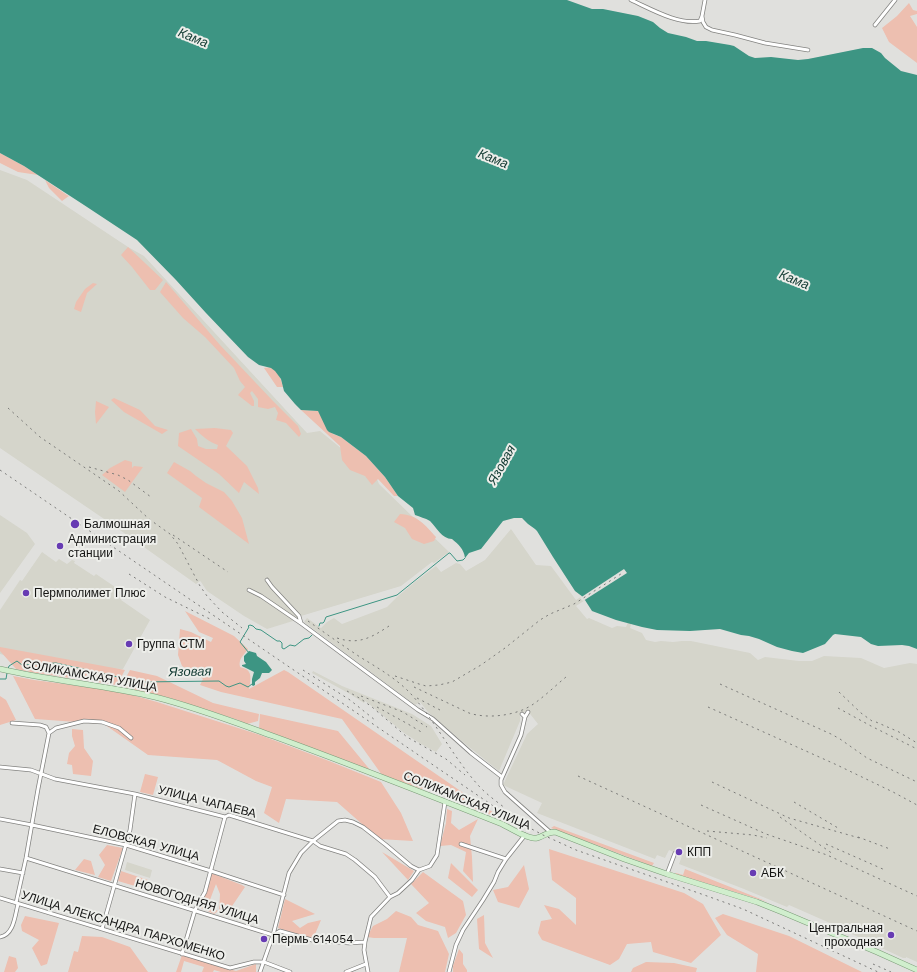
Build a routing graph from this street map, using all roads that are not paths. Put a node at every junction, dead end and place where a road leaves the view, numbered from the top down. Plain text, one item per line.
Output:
1 (631, 0) edge
2 (705, 0) edge
3 (895, 0) edge
4 (702, 16) junction
5 (875, 25) dead end
6 (808, 50) dead end
7 (267, 580) dead end
8 (249, 590) dead end
9 (302, 624) junction
10 (0, 669) edge
11 (528, 712) dead end
12 (522, 714) dead end
13 (525, 717) junction
14 (12, 723) dead end
15 (49, 733) junction
16 (131, 738) dead end
17 (0, 767) edge
18 (41, 774) junction
19 (502, 777) junction
20 (136, 794) junction
21 (445, 802) junction
22 (225, 817) junction
23 (0, 820) edge
24 (32, 825) junction
25 (550, 832) junction
26 (525, 835) junction
27 (313, 841) junction
28 (461, 844) dead end
29 (126, 845) junction
30 (675, 853) dead end
31 (26, 858) junction
32 (506, 859) junction
33 (0, 869) edge
34 (419, 870) junction
35 (210, 871) junction
36 (23, 873) junction
37 (667, 874) junction
38 (114, 886) junction
39 (284, 895) junction
40 (390, 897) junction
41 (0, 898) edge
42 (17, 903) junction
43 (195, 910) junction
44 (102, 929) junction
45 (273, 935) junction
46 (0, 937) edge
47 (365, 942) junction
48 (182, 954) junction
49 (264, 962) junction
50 (366, 964) junction
51 (917, 970) edge
52 (260, 972) edge
53 (290, 972) edge
54 (346, 972) edge
55 (368, 972) edge
56 (449, 972) edge

1 - 4 street
2 - 4 street
3 - 5 street
4 - 6 street
7 - 9 street
8 - 9 street
9 - 19 street
10 - 21 main road, СОЛИКАМСКАЯ УЛИЦА
11 - 13 street
12 - 13 street
13 - 19 street
14 - 15 street
15 - 16 street
15 - 18 street
17 - 18 street, УЛИЦА ЧАПАЕВА
18 - 20 street, УЛИЦА ЧАПАЕВА
18 - 24 street
19 - 25 street
20 - 22 street, УЛИЦА ЧАПАЕВА
20 - 29 street
21 - 26 main road, СОЛИКАМСКАЯ УЛИЦА
21 - 34 street
22 - 27 street, УЛИЦА ЧАПАЕВА
22 - 35 street
23 - 24 street, ЕЛОВСКАЯ УЛИЦА
24 - 29 street, ЕЛОВСКАЯ УЛИЦА
24 - 31 street
25 - 26 main road, СОЛИКАМСКАЯ УЛИЦА
25 - 37 main road
26 - 32 street
27 - 34 street
27 - 39 street
27 - 40 street, УЛИЦА ЧАПАЕВА
28 - 32 street
29 - 35 street, ЕЛОВСКАЯ УЛИЦА
29 - 38 street
30 - 37 street
31 - 36 street
31 - 38 street, НОВОГОДНЯЯ УЛИЦА
32 - 56 street
33 - 36 street
34 - 40 street
35 - 39 street, ЕЛОВСКАЯ УЛИЦА
35 - 43 street
36 - 42 street
37 - 51 main road
38 - 43 street, НОВОГОДНЯЯ УЛИЦА
38 - 44 street
39 - 45 street
40 - 47 street
41 - 42 street, УЛИЦА АЛЕКСАНДРА ПАРХОМЕНКО
42 - 44 street, УЛИЦА АЛЕКСАНДРА ПАРХОМЕНКО
42 - 46 street
43 - 45 street, НОВОГОДНЯЯ УЛИЦА
43 - 48 street
44 - 48 street, УЛИЦА АЛЕКСАНДРА ПАРХОМЕНКО
45 - 47 street, НОВОГОДНЯЯ УЛИЦА
45 - 49 street
47 - 50 street
48 - 49 street, УЛИЦА АЛЕКСАНДРА ПАРХОМЕНКО
49 - 52 street
49 - 53 street
50 - 54 street
50 - 55 street

